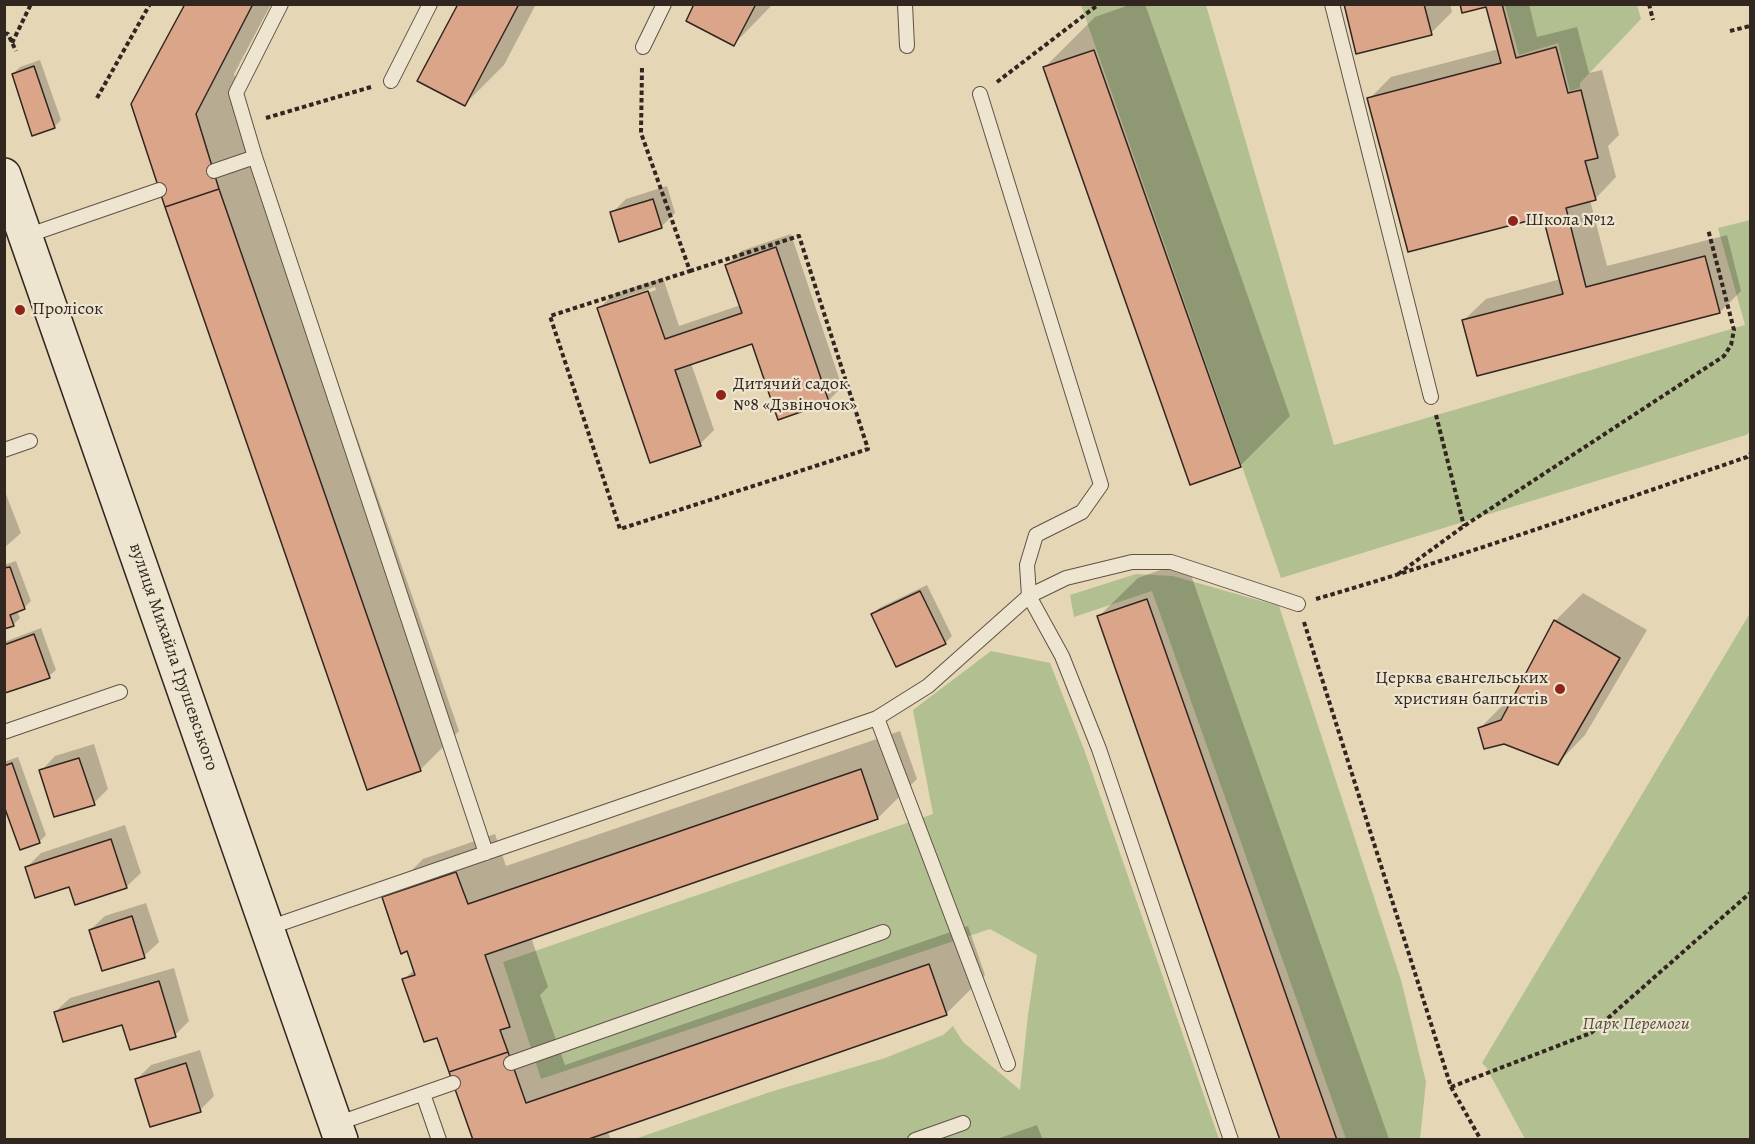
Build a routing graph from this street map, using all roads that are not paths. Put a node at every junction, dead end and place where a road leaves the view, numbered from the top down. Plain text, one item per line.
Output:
1 (281, 4) edge
2 (430, 4) edge
3 (664, 4) edge
4 (905, 4) edge
5 (1332, 4) edge
6 (908, 46) dead end
7 (643, 47) road end
8 (391, 81) road end
9 (980, 94) road end
10 (255, 157) junction
11 (214, 171) dead end
12 (4, 175) edge
13 (159, 190) dead end
14 (26, 236) junction
15 (1431, 397) road end
16 (30, 441) dead end
17 (4, 450) edge
18 (1029, 596) junction
19 (1298, 604) road end
20 (120, 692) dead end
21 (877, 718) junction
22 (4, 732) edge
23 (486, 853) junction
24 (268, 928) junction
25 (883, 932) dead end
26 (511, 1063) dead end
27 (1008, 1064) dead end
28 (453, 1083) dead end
29 (423, 1094) junction
30 (963, 1123) dead end
31 (339, 1132) edge
32 (439, 1140) edge
33 (915, 1140) edge
34 (1231, 1140) edge

1 - 10 lane
2 - 8 lane
3 - 7 lane
4 - 6 lane
5 - 15 lane
9 - 18 lane
10 - 11 lane
10 - 23 lane
12 - 14 street, вулиця Михайла Грушевського
13 - 14 lane
14 - 24 street, вулиця Михайла Грушевського
16 - 17 lane
18 - 19 lane
18 - 21 lane
18 - 34 lane
20 - 22 lane
21 - 23 lane
21 - 27 lane
23 - 24 lane
24 - 31 street, вулиця Михайла Грушевського
25 - 26 lane
28 - 29 lane
29 - 31 lane
29 - 32 lane
30 - 33 lane

